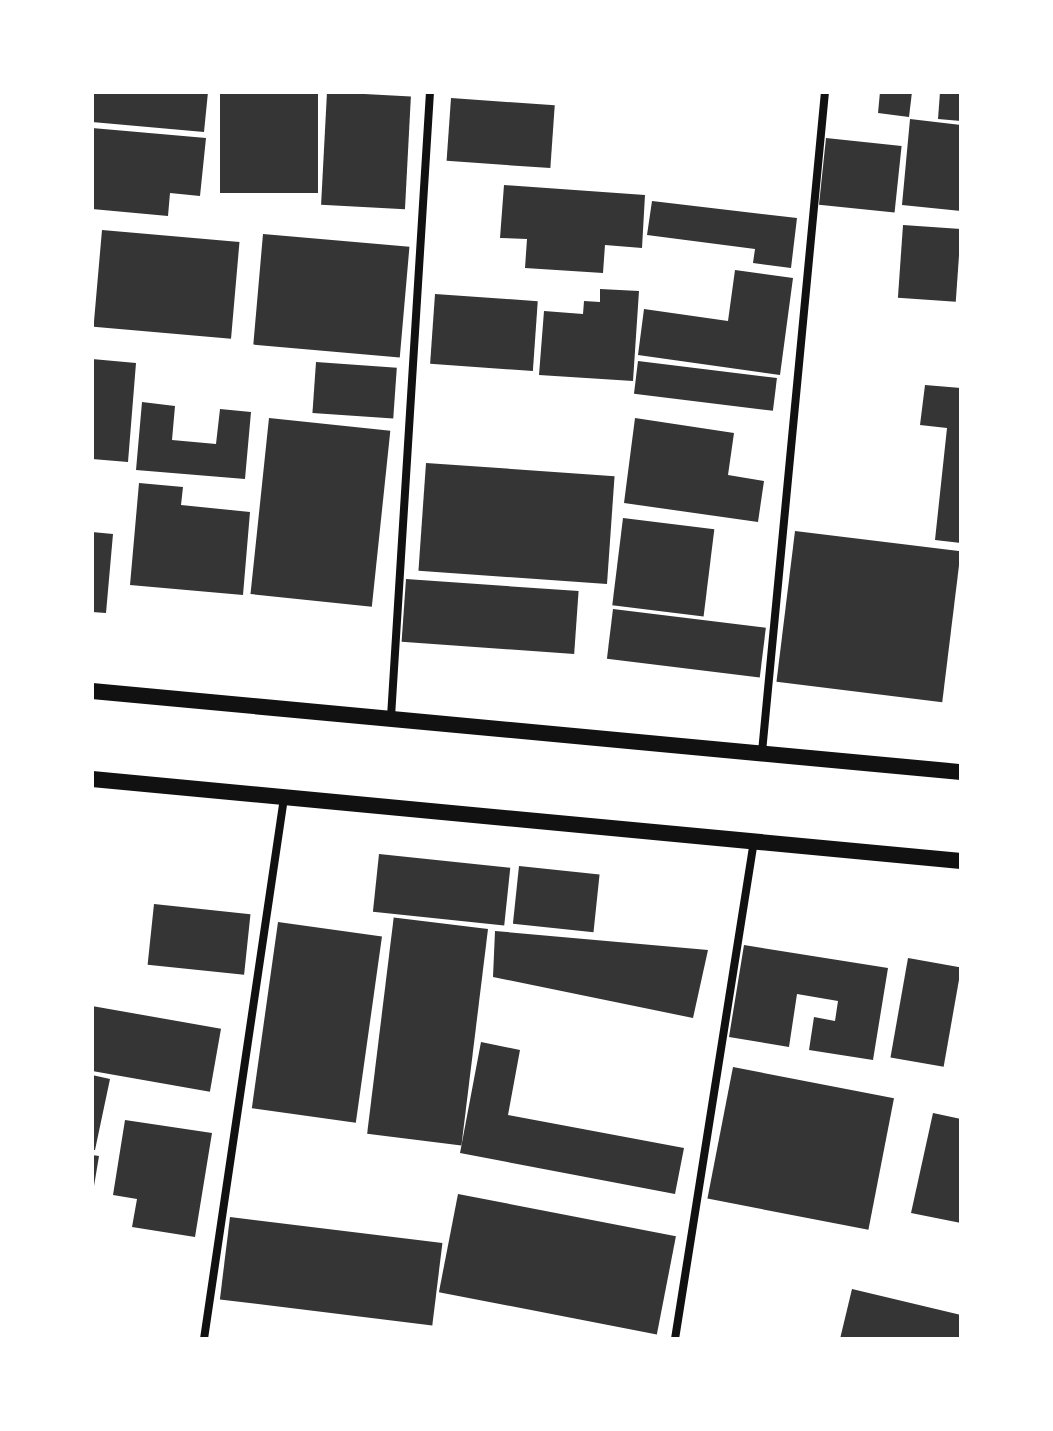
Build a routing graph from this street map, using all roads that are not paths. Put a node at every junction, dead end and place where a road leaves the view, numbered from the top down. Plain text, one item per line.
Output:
1 (430, 92) edge
2 (825, 92) edge
3 (92, 691) edge
4 (391, 717) junction
5 (762, 752) junction
6 (961, 772) edge
7 (92, 779) edge
8 (284, 796) junction
9 (754, 840) junction
10 (961, 861) edge
11 (204, 1339) edge
12 (675, 1339) edge

1 - 4 street
2 - 5 street
3 - 4 main road
4 - 5 main road
5 - 6 main road
7 - 8 main road
8 - 9 main road
8 - 11 street
9 - 10 main road
9 - 12 street

